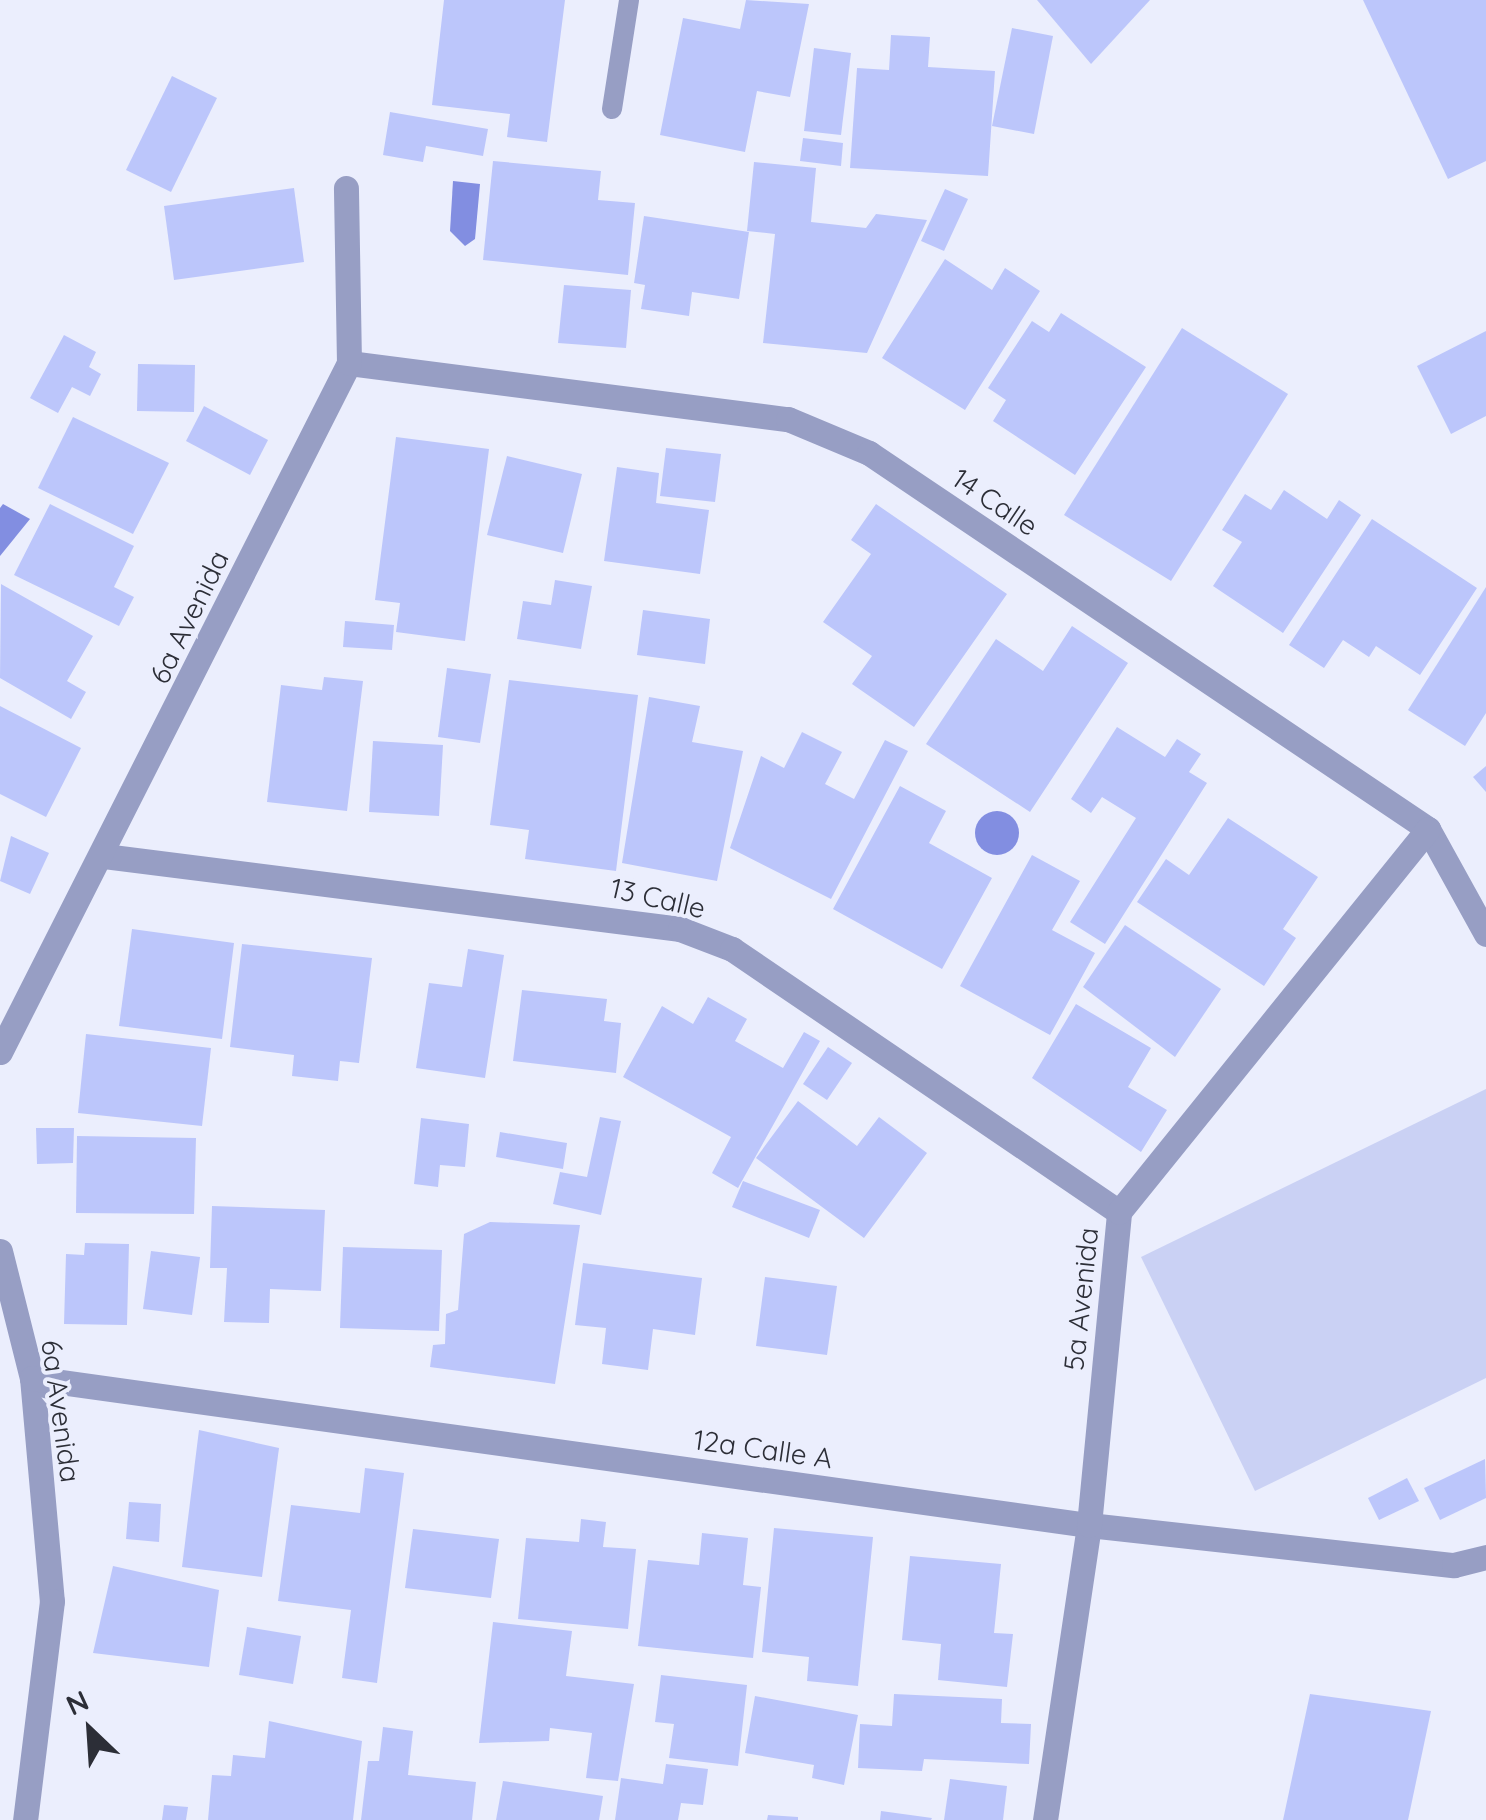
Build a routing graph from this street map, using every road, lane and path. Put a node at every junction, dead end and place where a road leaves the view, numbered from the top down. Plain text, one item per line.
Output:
1 (629, 0) edge
2 (612, 108) dead end
3 (346, 188) dead end
4 (349, 363) junction
5 (1428, 830) junction
6 (104, 856) junction
7 (1486, 934) edge
8 (0, 1052) edge
9 (1120, 1212) junction
10 (0, 1250) edge
11 (32, 1378) junction
12 (1089, 1525) junction
13 (1486, 1558) edge
14 (25, 1820) edge
15 (1046, 1820) edge

1 - 2 lane
3 - 4 street, 6a Avenida
4 - 5 street, 14 Calle
4 - 6 street, 6a Avenida
5 - 7 street, 14 Calle
5 - 9 street, 5a Avenida
6 - 8 street, 6a Avenida
6 - 9 street, 13 Calle
9 - 12 street, 5a Avenida
10 - 11 street, 6a Avenida
11 - 12 street, 12a Calle A
11 - 14 street, 6a Avenida
12 - 13 street, 12a Calle A
12 - 15 street, 5a Avenida

